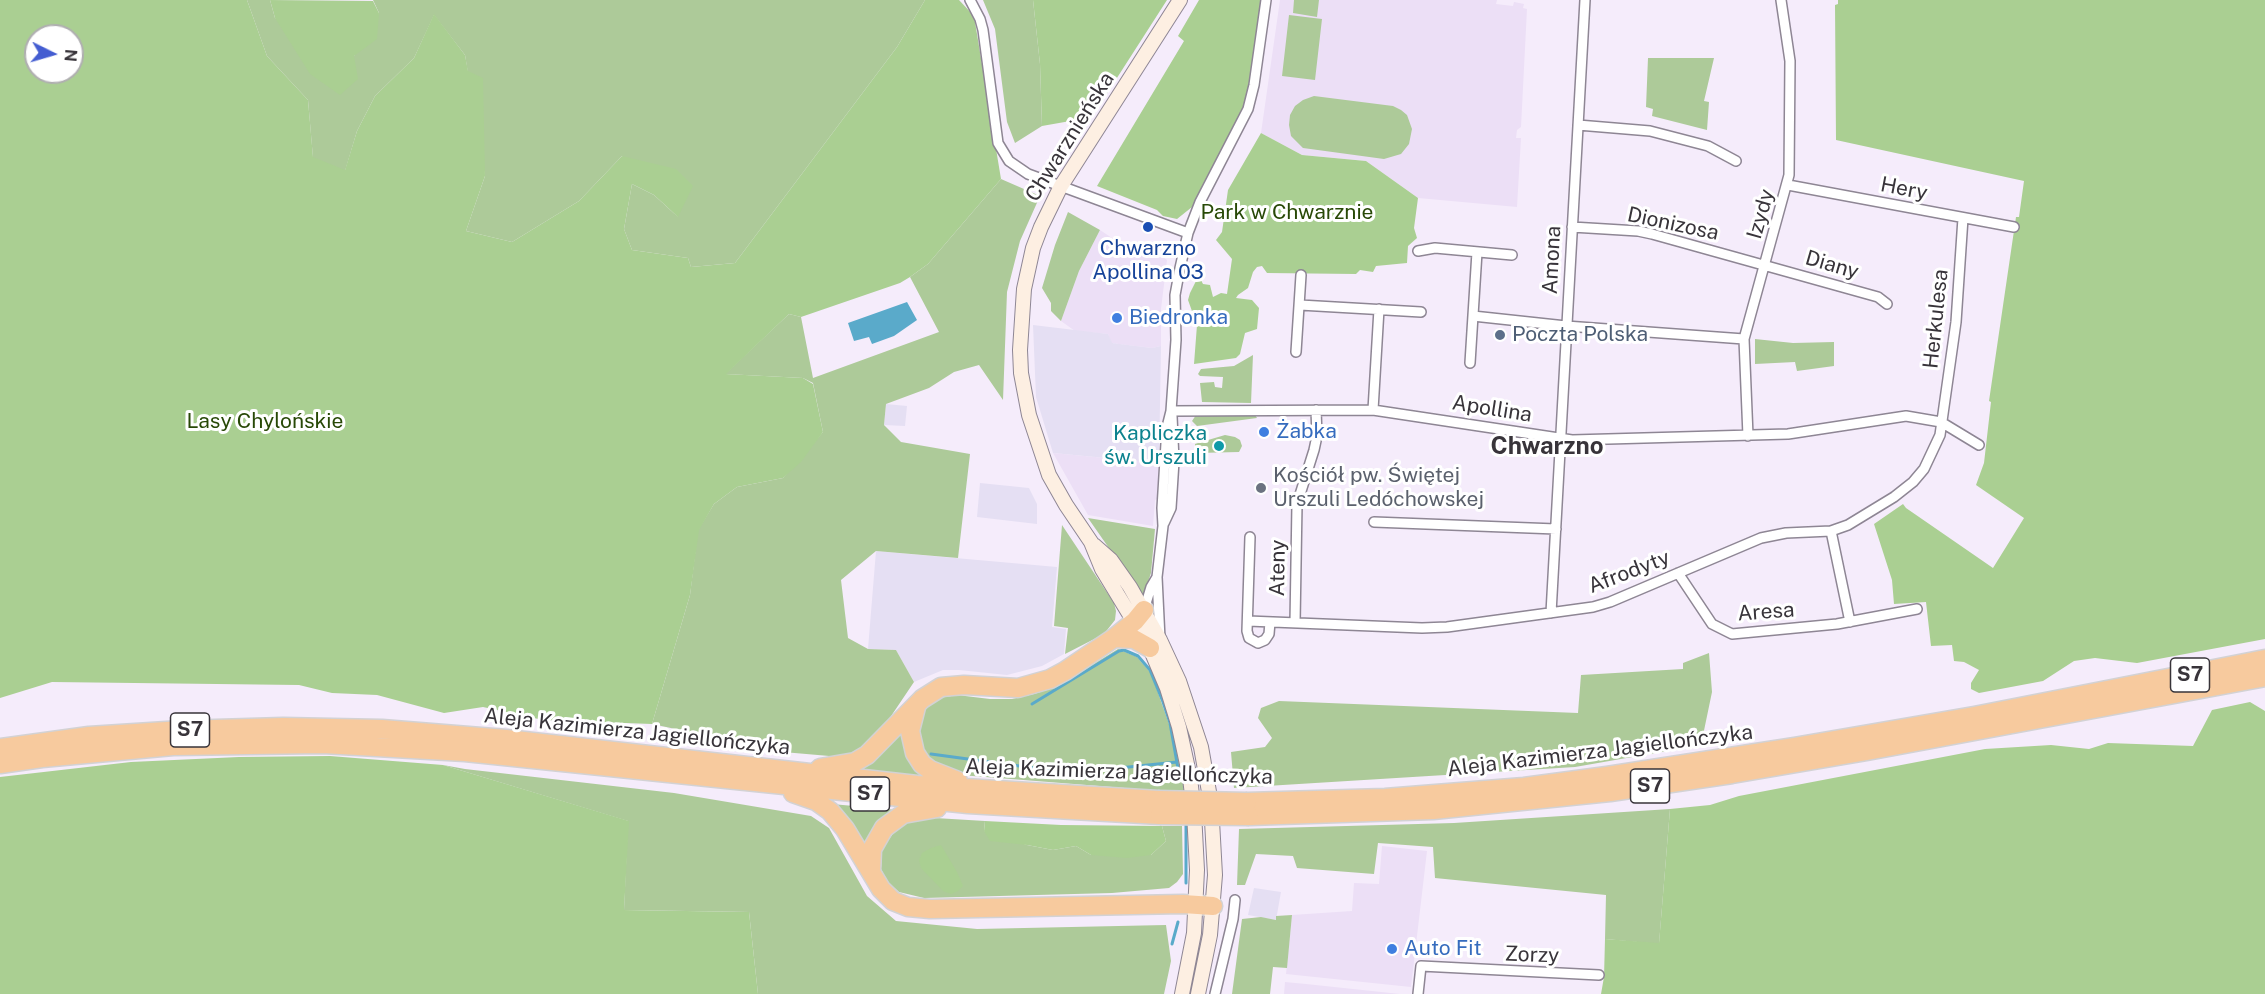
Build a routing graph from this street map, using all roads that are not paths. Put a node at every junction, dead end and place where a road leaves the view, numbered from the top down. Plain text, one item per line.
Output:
1 (970, 0) edge
2 (1180, 0) edge
3 (1266, 0) edge
4 (1585, 0) edge
5 (1781, 0) edge
6 (1578, 125) junction
7 (1736, 161) dead end
8 (1788, 185) junction
9 (1061, 186) junction
10 (1963, 218) junction
11 (1572, 227) junction
12 (2014, 227) dead end
13 (1188, 233) junction
14 (1418, 251) dead end
15 (1477, 252) junction
16 (1512, 255) dead end
17 (1765, 265) junction
18 (1301, 274) dead end
19 (1887, 304) dead end
20 (1299, 305) junction
21 (1379, 309) junction
22 (1421, 312) dead end
23 (1473, 316) junction
24 (1566, 326) junction
25 (1744, 339) junction
26 (1296, 352) dead end
27 (1470, 363) dead end
28 (1316, 410) junction
29 (1373, 410) junction
30 (1171, 411) junction
31 (1941, 422) junction
32 (1748, 436) junction
33 (1560, 439) junction
34 (1979, 445) dead end
35 (1374, 522) dead end
36 (1556, 529) junction
37 (1831, 531) junction
38 (1250, 537) dead end
39 (1678, 573) junction
40 (1157, 577) junction
41 (1917, 609) dead end
42 (1551, 613) junction
43 (1139, 616) junction
44 (1248, 621) junction
45 (1270, 622) junction
46 (1850, 622) junction
47 (1295, 623) junction
48 (1114, 638) junction
49 (1155, 644) junction
50 (2265, 659) edge
51 (2265, 676) edge
52 (2118, 696) junction
53 (916, 707) junction
54 (0, 748) edge
55 (0, 764) edge
56 (791, 771) junction
57 (772, 784) junction
58 (973, 797) junction
59 (871, 872) junction
60 (1235, 900) dead end
61 (1204, 905) junction
62 (1599, 975) dead end
63 (1182, 994) edge
64 (1198, 994) edge
65 (1215, 994) edge
66 (1418, 994) edge

1 - 9 street
2 - 9 street, Chwarznieńska
3 - 13 street, Chwarznieńska
4 - 6 street, Amona
5 - 8 street, Izydy
6 - 7 street
6 - 11 street, Amona
8 - 10 street, Hery
8 - 17 street, Izydy
9 - 13 street
9 - 43 street, Chwarznieńska
10 - 12 street, Hery
10 - 31 street, Herkulesa
11 - 17 street, Dionizosa
11 - 24 street, Amona
13 - 30 street, Chwarznieńska
14 - 15 street
15 - 16 street
15 - 23 street
17 - 19 street, Diany
17 - 25 street, Izydy
18 - 20 street
20 - 21 street
20 - 26 street
21 - 22 street
21 - 29 street
23 - 24 street
23 - 27 street
24 - 25 street
24 - 33 street, Amona
25 - 32 street, Izydy
28 - 29 street, Apollina
28 - 30 street, Apollina
28 - 47 street, Ateny
29 - 33 street, Apollina
30 - 40 street, Chwarznieńska
31 - 32 street, Apollina
31 - 34 street, Apollina
31 - 37 street, Afrodyty
32 - 33 street, Apollina
33 - 36 street, Amona
35 - 36 street
36 - 42 street, Amona
37 - 39 street, Afrodyty
37 - 46 street
38 - 44 street
39 - 42 street, Afrodyty
39 - 46 street, Aresa
40 - 43 street, Chwarznieńska
40 - 49 street, Chwarznieńska
41 - 46 street, Aresa
42 - 47 street, Afrodyty
43 - 48 highway
43 - 49 street, Chwarznieńska
44 - 45 street, Afrodyty
44 - 45 street
45 - 47 street, Afrodyty
48 - 49 highway
48 - 53 highway
49 - 61 street, Chwarznieńska
50 - 52 highway, Aleja Kazimierza Jagiellończyka / S7
51 - 52 highway, Aleja Kazimierza Jagiellończyka / S7
52 - 58 highway, Aleja Kazimierza Jagiellończyka / S7, bridge
53 - 56 highway
53 - 58 highway
54 - 56 highway, Aleja Kazimierza Jagiellończyka / S7
55 - 57 highway, Aleja Kazimierza Jagiellończyka / S7
56 - 58 highway, Aleja Kazimierza Jagiellończyka / S7
57 - 58 highway, Aleja Kazimierza Jagiellończyka / S7
57 - 59 highway
58 - 59 highway
59 - 61 highway
60 - 65 street
61 - 63 street, Chwarznieńska
61 - 64 street, Chwarznieńska
62 - 66 street, Zorzy

